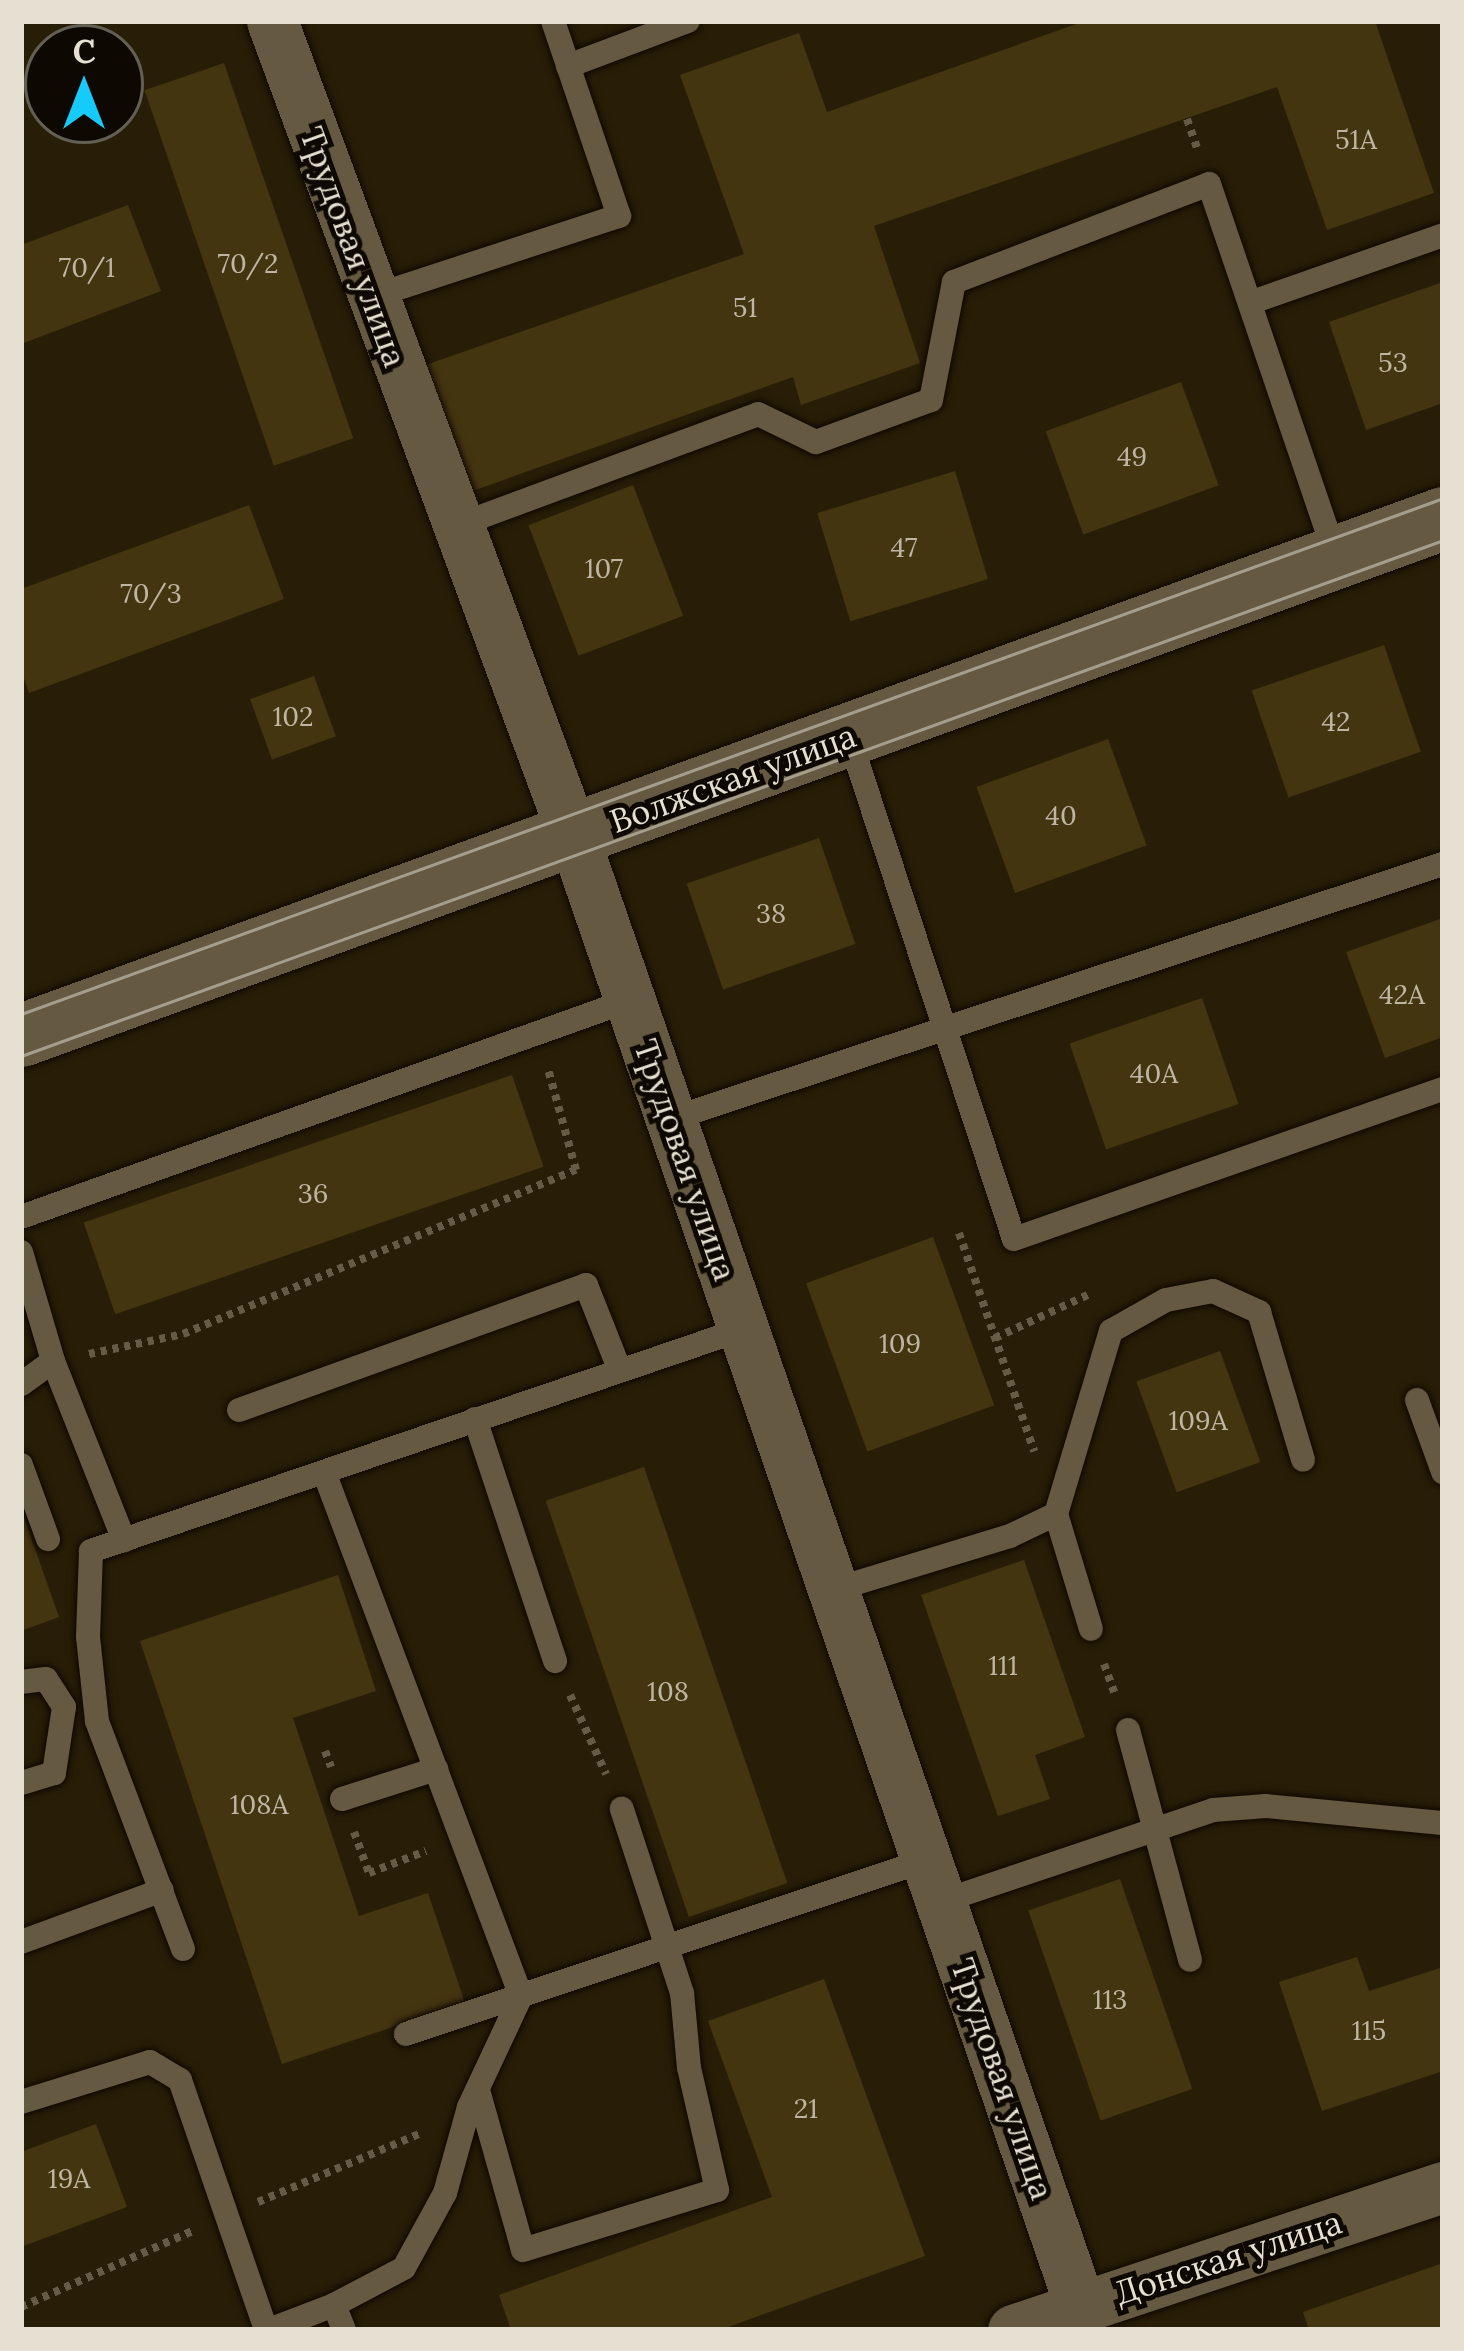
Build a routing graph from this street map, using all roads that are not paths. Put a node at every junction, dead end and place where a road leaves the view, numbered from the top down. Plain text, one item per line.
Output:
1 (272, 21) edge
2 (553, 21) edge
3 (688, 21) edge
4 (568, 66) junction
5 (1443, 235) edge
6 (371, 297) junction
7 (1255, 301) junction
8 (1443, 518) edge
9 (454, 527) junction
10 (1336, 556) junction
11 (849, 736) junction
12 (574, 838) junction
13 (1443, 863) edge
14 (630, 1000) junction
15 (947, 1028) junction
16 (21, 1035) edge
17 (1443, 1089) edge
18 (671, 1119) junction
19 (21, 1217) edge
20 (21, 1252) edge
21 (743, 1329) junction
22 (52, 1361) junction
23 (620, 1371) junction
24 (21, 1384) edge
25 (1417, 1400) dead end
26 (239, 1410) dead end
27 (476, 1419) junction
28 (1303, 1460) dead end
29 (21, 1465) edge
30 (323, 1472) junction
31 (1443, 1472) edge
32 (1056, 1514) junction
33 (48, 1539) dead end
34 (124, 1540) junction
35 (833, 1590) junction
36 (1090, 1629) road end
37 (555, 1661) road end
38 (21, 1682) edge
39 (1128, 1730) road end
40 (436, 1769) junction
41 (21, 1783) edge
42 (342, 1799) dead end
43 (622, 1809) road end
44 (1443, 1823) edge
45 (1155, 1830) junction
46 (933, 1881) junction
47 (162, 1890) junction
48 (21, 1942) edge
49 (668, 1947) junction
50 (183, 1949) dead end
51 (1190, 1960) dead end
52 (521, 1996) junction
53 (406, 2034) dead end
54 (478, 2090) junction
55 (21, 2102) edge
56 (1443, 2187) edge
57 (334, 2306) junction
58 (1080, 2306) junction
59 (267, 2330) edge
60 (344, 2330) edge
61 (1013, 2330) edge

1 - 6 street, Трудовая улица
2 - 4 lane
3 - 4 lane
4 - 6 lane
5 - 7 lane
6 - 9 street, Трудовая улица
7 - 9 lane
7 - 10 lane
8 - 10 street, Волжская улица
9 - 12 street, Трудовая улица
10 - 11 street, Волжская улица
11 - 12 street, Волжская улица
11 - 15 lane
12 - 14 street, Трудовая улица
12 - 16 street, Волжская улица
13 - 15 lane
14 - 18 street, Трудовая улица
14 - 19 lane
15 - 17 lane
15 - 18 lane
18 - 21 street, Трудовая улица
20 - 22 lane
21 - 23 lane
21 - 35 street, Трудовая улица
22 - 24 lane
22 - 34 lane
23 - 26 lane
23 - 27 lane
25 - 31 lane
27 - 30 lane
27 - 37 lane
28 - 32 lane
29 - 33 lane
30 - 34 lane
30 - 40 lane
32 - 35 lane
32 - 36 lane
34 - 47 lane
35 - 46 street, Трудовая улица
38 - 41 lane
39 - 45 lane
40 - 42 lane
40 - 52 lane
43 - 49 lane
44 - 45 lane
45 - 46 lane
45 - 51 lane
46 - 49 lane
46 - 58 street, Трудовая улица
47 - 48 lane
47 - 50 lane
49 - 52 lane
49 - 54 lane
52 - 53 lane
52 - 54 lane
54 - 57 lane
55 - 59 lane
56 - 58 street, Донская улица
57 - 59 lane
57 - 60 lane
58 - 61 street, Донская улица

